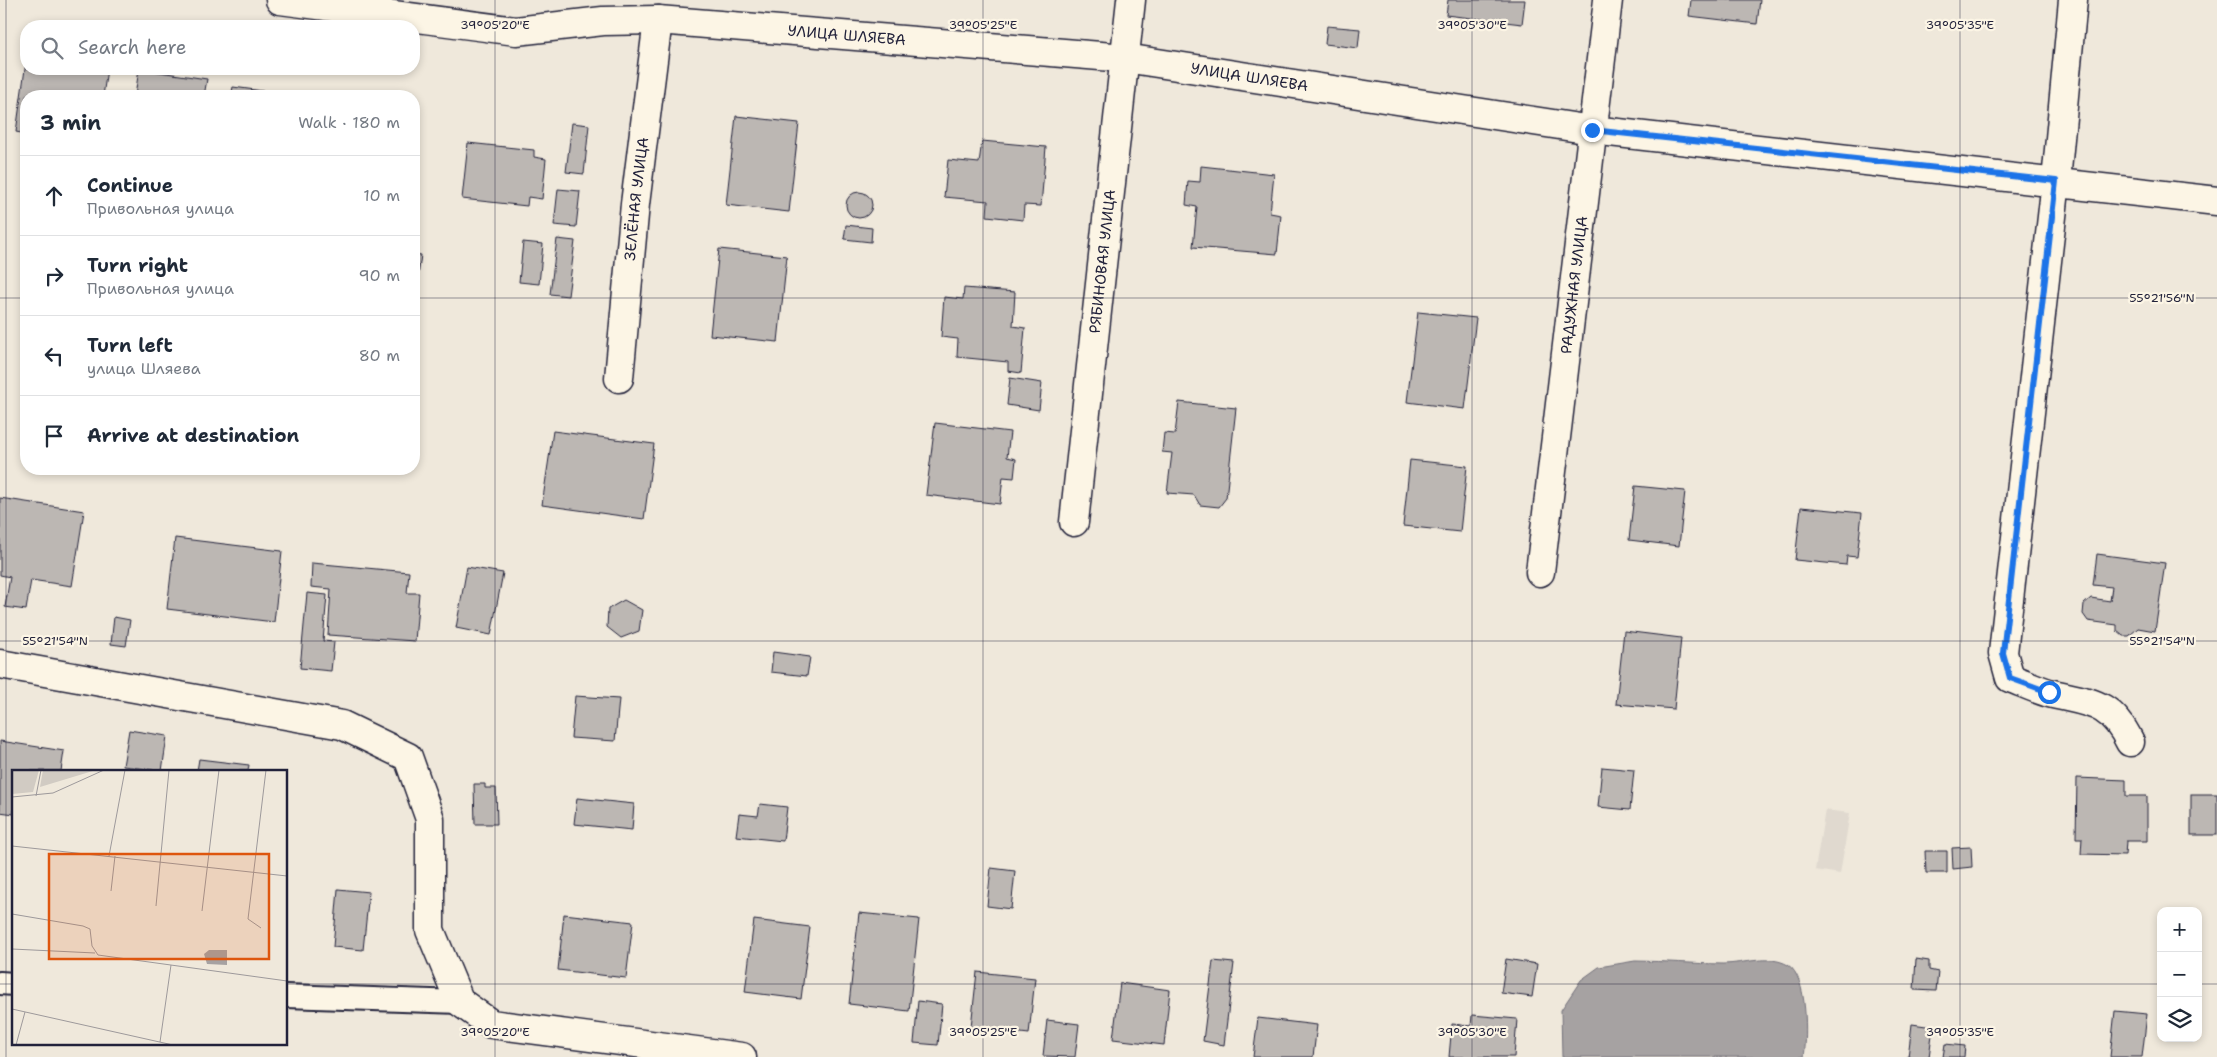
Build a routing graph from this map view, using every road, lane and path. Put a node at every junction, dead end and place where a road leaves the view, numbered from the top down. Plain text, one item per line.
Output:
1 (280, 0) edge
2 (1131, 0) edge
3 (1608, 0) edge
4 (2073, 0) edge
5 (605, 11) edge
6 (658, 20) junction
7 (1125, 58) junction
8 (1592, 130) junction
9 (2056, 181) junction
10 (2217, 201) edge
11 (619, 378) dead end
12 (1074, 522) dead end
13 (1540, 572) dead end
14 (0, 664) edge
15 (2130, 742) dead end
16 (288, 996) edge
17 (460, 1002) junction
18 (742, 1057) edge

1 - 5 street, УЛИЦА ШЛЯЕВА
2 - 7 street, РЯБИНОВАЯ УЛИЦА
3 - 8 street, РАДУЖНАЯ УЛИЦА
4 - 9 street
5 - 6 street, УЛИЦА ШЛЯЕВА
6 - 7 street, УЛИЦА ШЛЯЕВА
6 - 11 street, ЗЕЛЁНАЯ УЛИЦА
7 - 8 street, УЛИЦА ШЛЯЕВА
7 - 12 street, РЯБИНОВАЯ УЛИЦА
8 - 9 street, УЛИЦА ШЛЯЕВА
8 - 13 street, РАДУЖНАЯ УЛИЦА
9 - 10 street, УЛИЦА ШЛЯЕВА
9 - 15 street
14 - 17 street
16 - 17 lane
17 - 18 street

